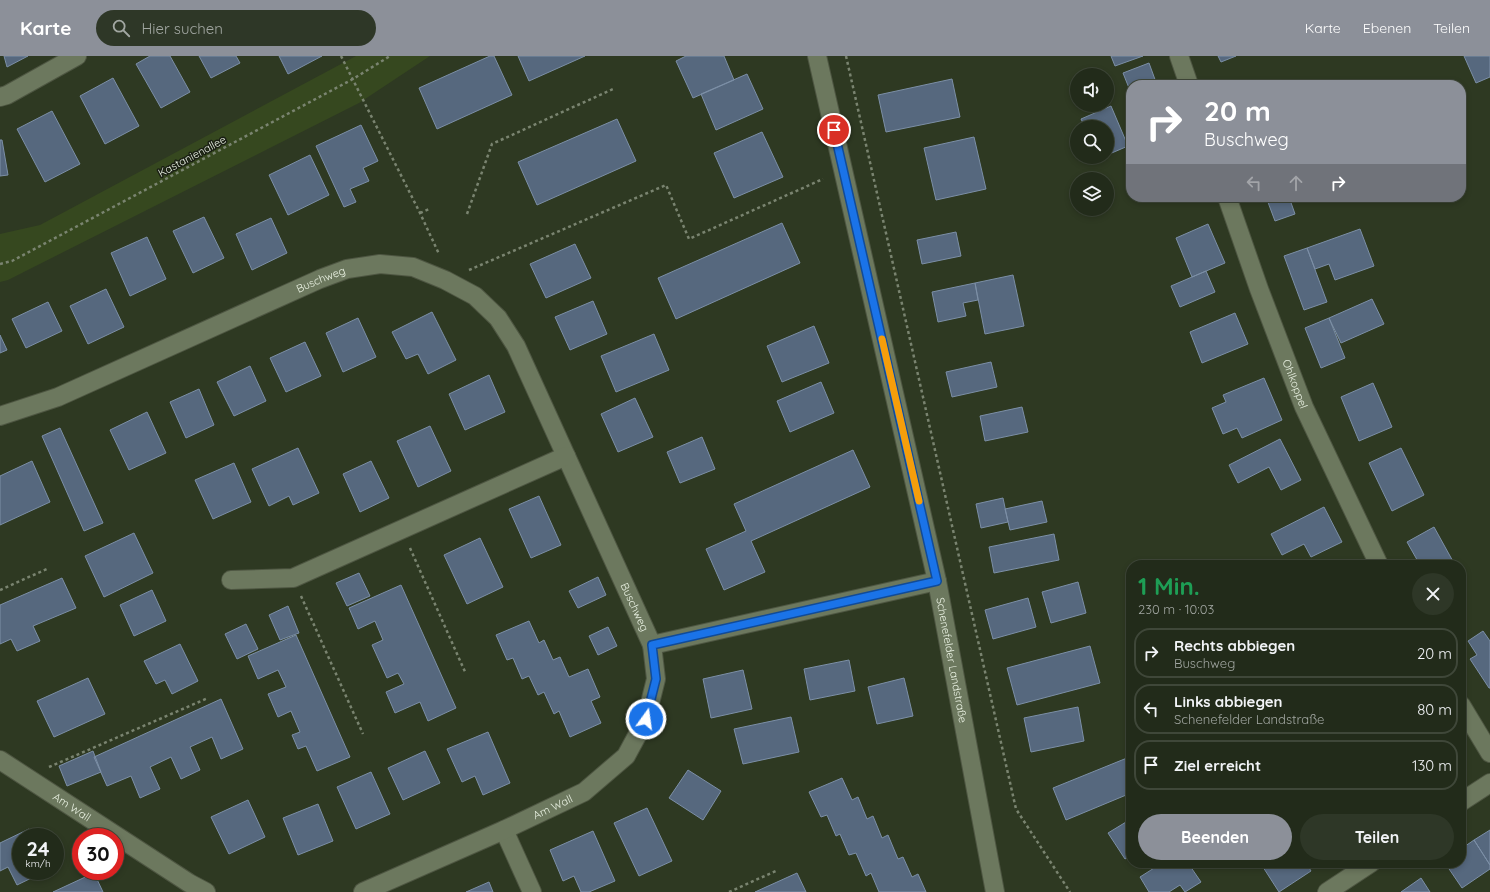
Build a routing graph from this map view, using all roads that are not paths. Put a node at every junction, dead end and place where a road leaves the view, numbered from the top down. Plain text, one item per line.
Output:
1 (77, 56) edge
2 (817, 56) edge
3 (1179, 56) edge
4 (1187, 80) edge
5 (0, 97) edge
6 (1229, 202) edge
7 (0, 416) edge
8 (566, 456) junction
9 (1376, 560) edge
10 (231, 580) dead end
11 (937, 581) junction
12 (652, 645) junction
13 (1466, 713) edge
14 (1490, 753) edge
15 (0, 760) edge
16 (1490, 783) edge
17 (1466, 799) edge
18 (504, 830) junction
19 (1363, 868) edge
20 (206, 892) edge
21 (363, 892) edge
22 (532, 892) edge
23 (995, 892) edge
24 (1327, 892) edge

1 - 5 street
2 - 11 street, Schenefelder Landstraße
3 - 4 street
6 - 9 street, Ohlkoppel
7 - 8 street, Buschweg
8 - 10 street
8 - 12 street, Buschweg
11 - 12 street, Buschweg
11 - 23 street, Schenefelder Landstraße
12 - 18 street, Am Wall
13 - 14 street
15 - 20 street, Am Wall
16 - 17 street
18 - 21 street, Am Wall
18 - 22 street
19 - 24 street

